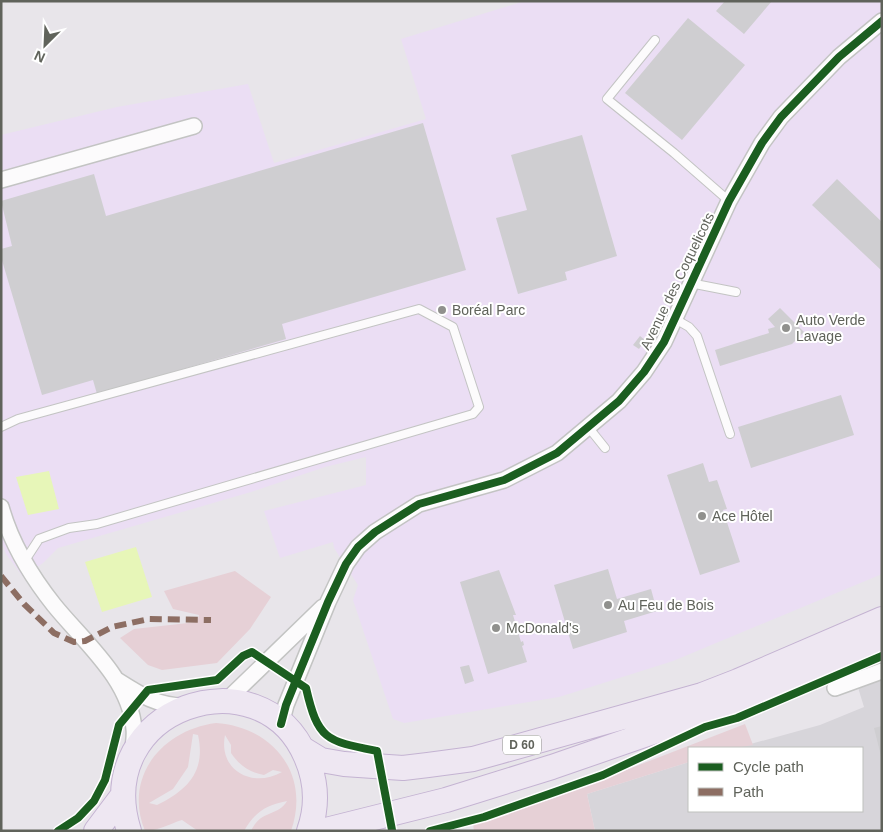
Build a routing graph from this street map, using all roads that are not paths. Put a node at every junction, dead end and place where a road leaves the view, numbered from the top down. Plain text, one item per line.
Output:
1 (882, 21) edge
2 (655, 40) dead end
3 (194, 126) dead end
4 (1, 180) edge
5 (729, 202) junction
6 (690, 283) junction
7 (736, 292) dead end
8 (675, 318) junction
9 (1, 427) edge
10 (589, 428) junction
11 (730, 434) dead end
12 (605, 448) dead end
13 (1, 507) edge
14 (24, 562) junction
15 (328, 602) junction
16 (882, 619) edge
17 (882, 638) edge
18 (882, 671) edge
19 (117, 680) junction
20 (835, 688) dead end
21 (226, 701) junction
22 (188, 706) junction
23 (281, 724) junction
24 (303, 749) junction
25 (133, 753) junction
26 (122, 795) junction
27 (96, 831) edge
28 (129, 831) edge
29 (309, 831) edge
30 (322, 831) edge

1 - 5 street, Avenue des Coquelicots
2 - 5 lane
3 - 4 street
5 - 6 street, Avenue des Coquelicots
6 - 7 lane
6 - 8 street, Avenue des Coquelicots
8 - 10 street, Avenue des Coquelicots
8 - 11 lane
9 - 14 lane
10 - 12 lane
10 - 15 street, Avenue des Coquelicots
13 - 14 street
14 - 19 street
15 - 21 street, Avenue des Coquelicots
15 - 23 street, Avenue des Coquelicots
16 - 24 main road, D 60
17 - 30 main road, D 60
18 - 20 street
19 - 22 street
19 - 25 street
21 - 22 main road
21 - 23 main road
22 - 25 main road
23 - 24 main road
24 - 29 main road
25 - 26 main road
26 - 27 main road
26 - 28 main road

